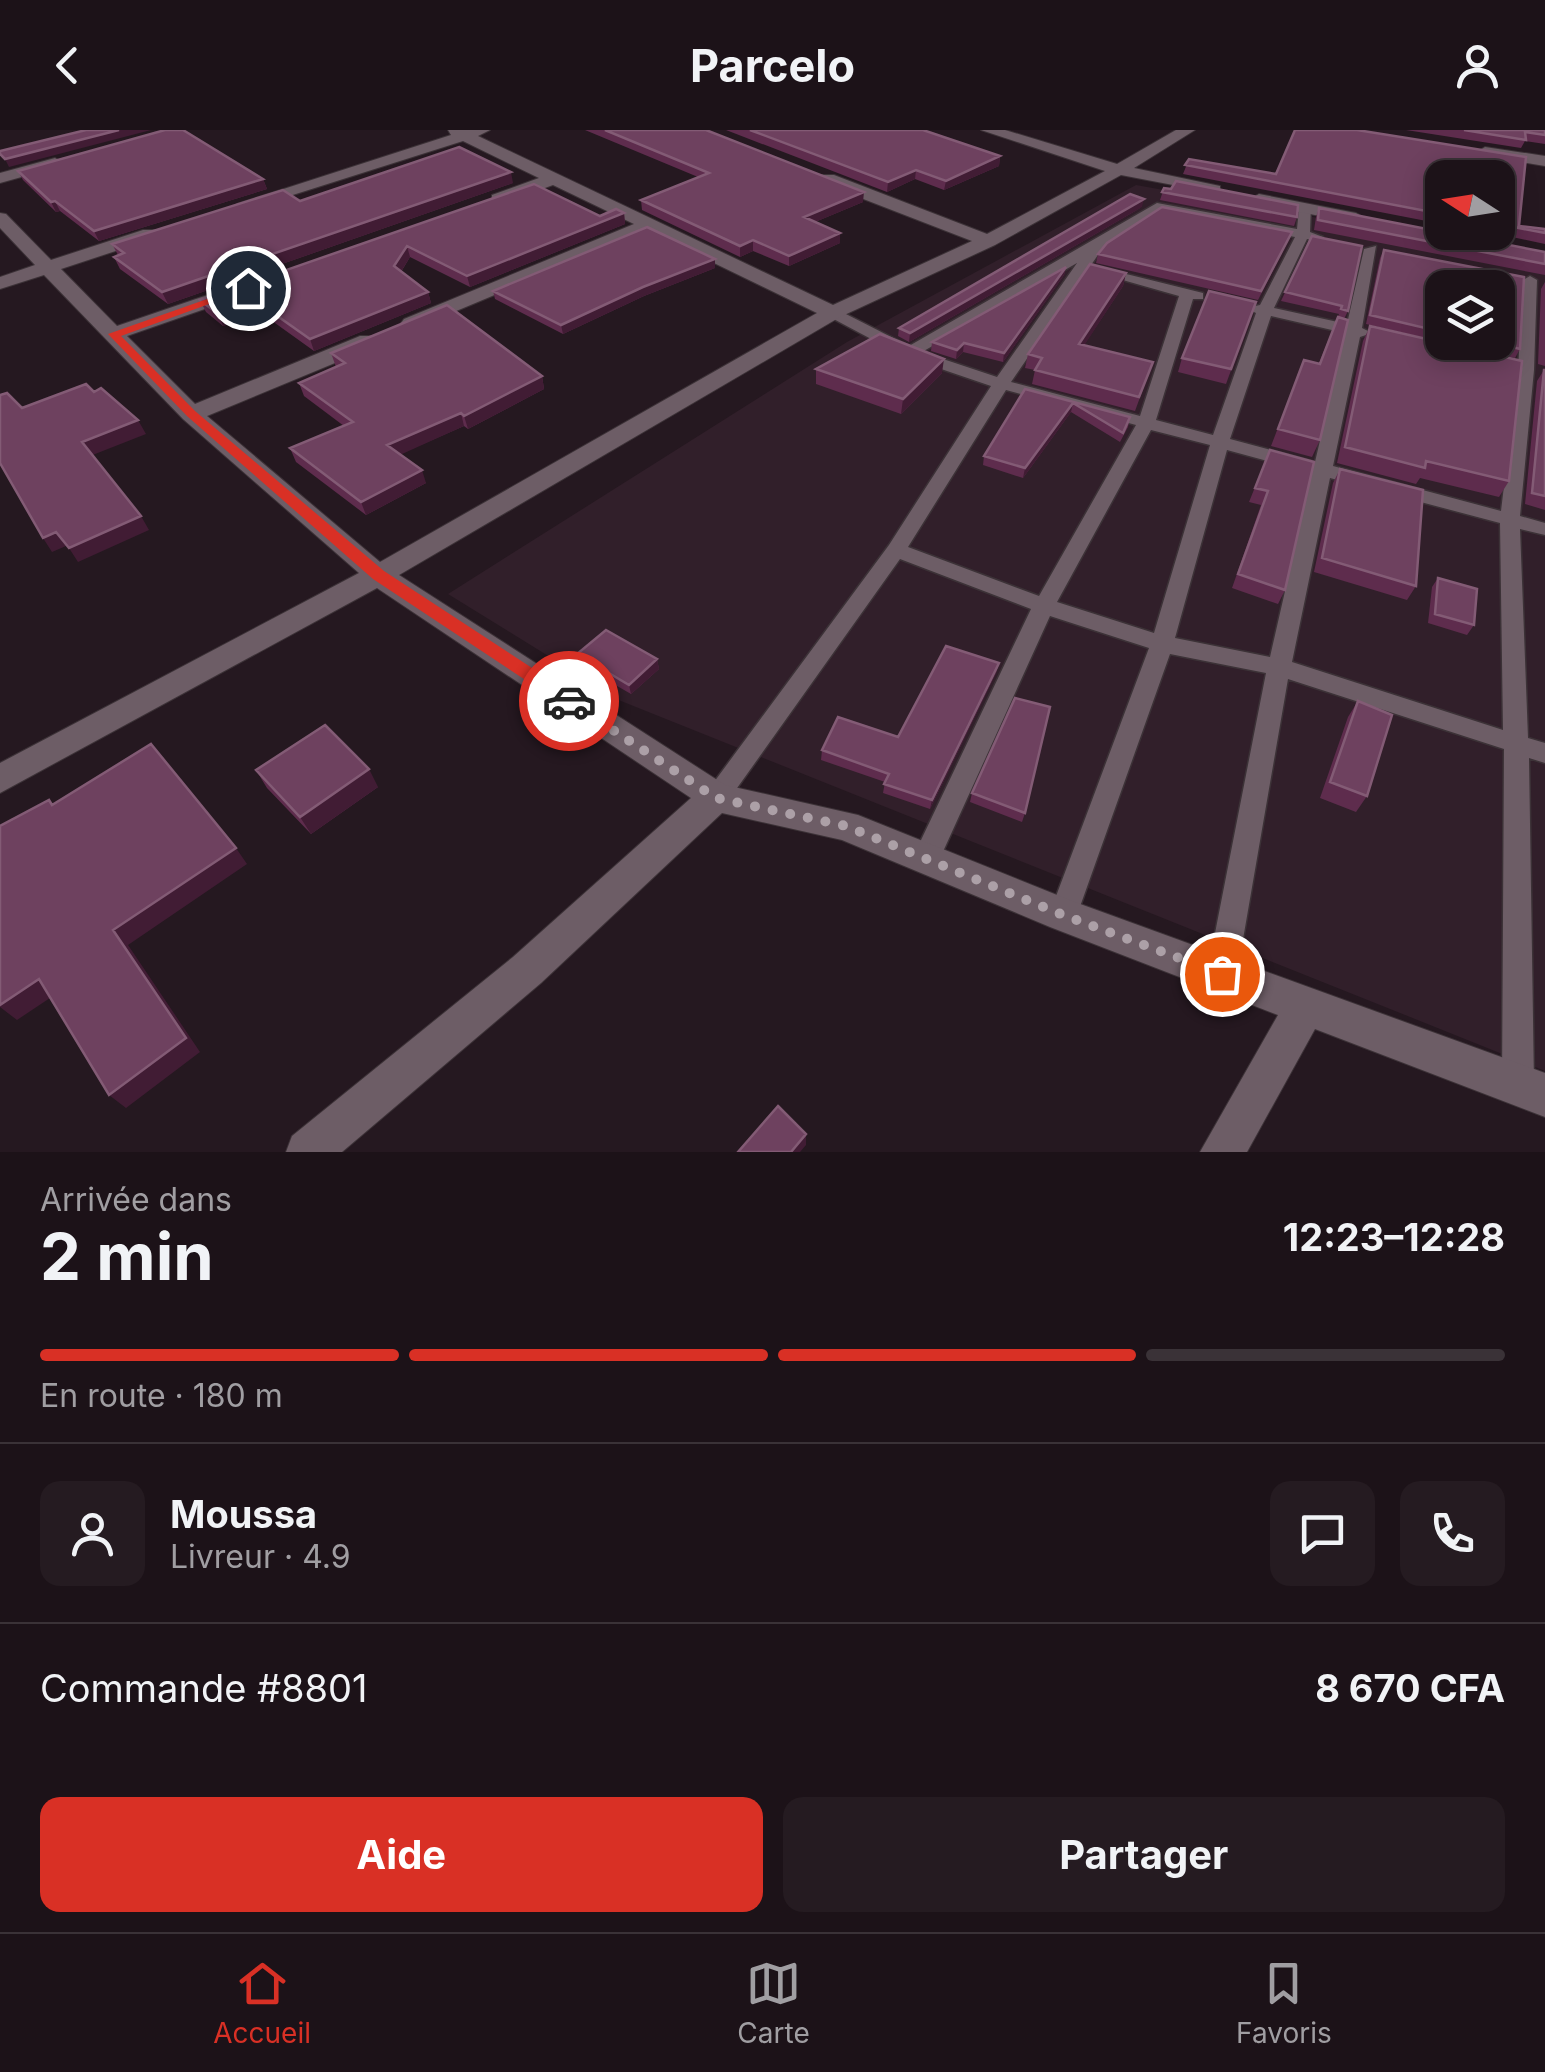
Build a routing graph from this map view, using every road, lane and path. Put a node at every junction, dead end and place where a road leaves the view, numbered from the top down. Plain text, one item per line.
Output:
1 (989, 130) edge
2 (1187, 130) edge
3 (466, 132) edge
4 (1476, 150) edge
5 (72, 159) edge
6 (1545, 161) edge
7 (1119, 170) junction
8 (807, 171) edge
9 (0, 178) edge
10 (555, 178) junction
11 (486, 203) edge
12 (232, 208) edge
13 (1306, 208) junction
14 (0, 218) edge
15 (1376, 222) edge
16 (652, 223) junction
17 (176, 226) edge
18 (1303, 234) junction
19 (988, 241) junction
20 (1337, 242) edge
21 (1371, 249) dead end
22 (1071, 265) junction
23 (46, 266) junction
24 (1529, 280) edge
25 (0, 282) edge
26 (257, 285) edge
27 (1255, 308) junction
28 (833, 313) junction
29 (1365, 333) junction
30 (114, 334) junction
31 (909, 353) junction
32 (1526, 370) edge
33 (1000, 384) junction
34 (191, 414) junction
35 (1147, 421) junction
36 (1220, 444) junction
37 (1324, 467) junction
38 (1510, 520) junction
39 (1545, 528) edge
40 (896, 550) junction
41 (378, 575) junction
42 (1044, 606) junction
43 (1162, 644) junction
44 (1279, 667) junction
45 (1516, 744) junction
46 (1545, 753) edge
47 (0, 779) edge
48 (716, 798) junction
49 (926, 859) junction
50 (1063, 915) junction
51 (1222, 974) junction
52 (1306, 1006) junction
53 (1532, 1090) edge
54 (308, 1152) edge
55 (1222, 1152) edge

1 - 7 street
2 - 7 street
3 - 10 street
3 - 12 street
4 - 6 street
5 - 9 street
7 - 13 street
7 - 19 street
8 - 19 street
10 - 11 street
10 - 16 street
13 - 15 street
13 - 18 lane
14 - 23 street
16 - 28 street
16 - 34 street
17 - 23 street
18 - 20 lane
18 - 22 lane
18 - 27 lane
19 - 28 street
21 - 29 lane
22 - 31 lane
22 - 33 lane
22 - 35 lane
23 - 25 street
23 - 30 street
24 - 32 lane
26 - 30 street
27 - 29 lane
27 - 36 lane
28 - 31 lane
28 - 41 street
29 - 37 lane
30 - 34 street
31 - 33 lane
32 - 38 lane
33 - 35 lane
33 - 40 lane
34 - 41 street
35 - 36 lane
35 - 42 lane
36 - 37 lane
36 - 43 lane
37 - 38 lane
37 - 44 lane
38 - 39 lane
38 - 45 lane
40 - 42 lane
40 - 48 lane
41 - 47 street
41 - 48 street
42 - 43 lane
42 - 49 lane
43 - 44 lane
43 - 50 lane
44 - 45 lane
44 - 51 lane
45 - 46 lane
45 - 53 lane
48 - 49 street
48 - 54 street
49 - 50 street
50 - 51 street
51 - 52 street
52 - 53 street
52 - 55 street

